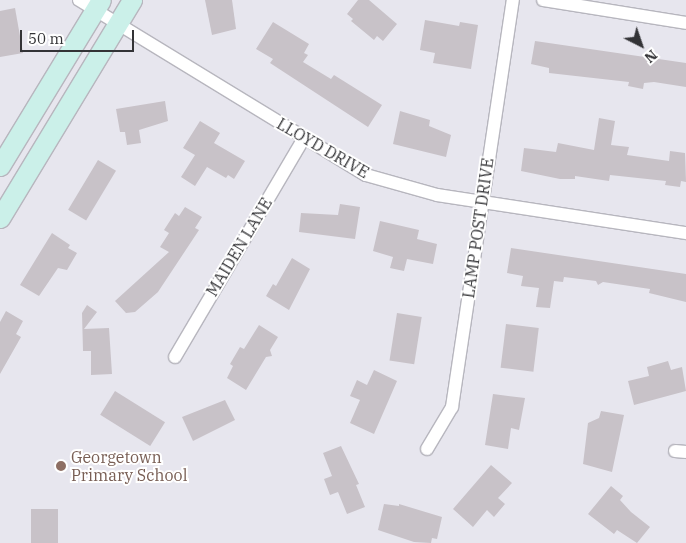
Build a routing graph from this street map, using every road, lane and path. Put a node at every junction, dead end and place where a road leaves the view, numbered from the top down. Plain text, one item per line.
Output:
1 (79, 0) edge
2 (132, 0) edge
3 (513, 0) edge
4 (543, 0) edge
5 (98, 5) edge
6 (686, 22) edge
7 (118, 24) junction
8 (304, 138) junction
9 (0, 166) edge
10 (482, 202) junction
11 (0, 218) edge
12 (686, 233) edge
13 (175, 356) dead end
14 (427, 450) dead end

1 - 5 street, LLOYD DRIVE
2 - 7 main road
3 - 10 street, LAMP POST DRIVE
4 - 6 street
5 - 7 street, LLOYD DRIVE
5 - 9 main road
7 - 8 street, LLOYD DRIVE
7 - 11 main road
8 - 10 street, LLOYD DRIVE
8 - 13 street, MAIDEN LANE
10 - 12 street, LLOYD DRIVE
10 - 14 street, LAMP POST DRIVE

